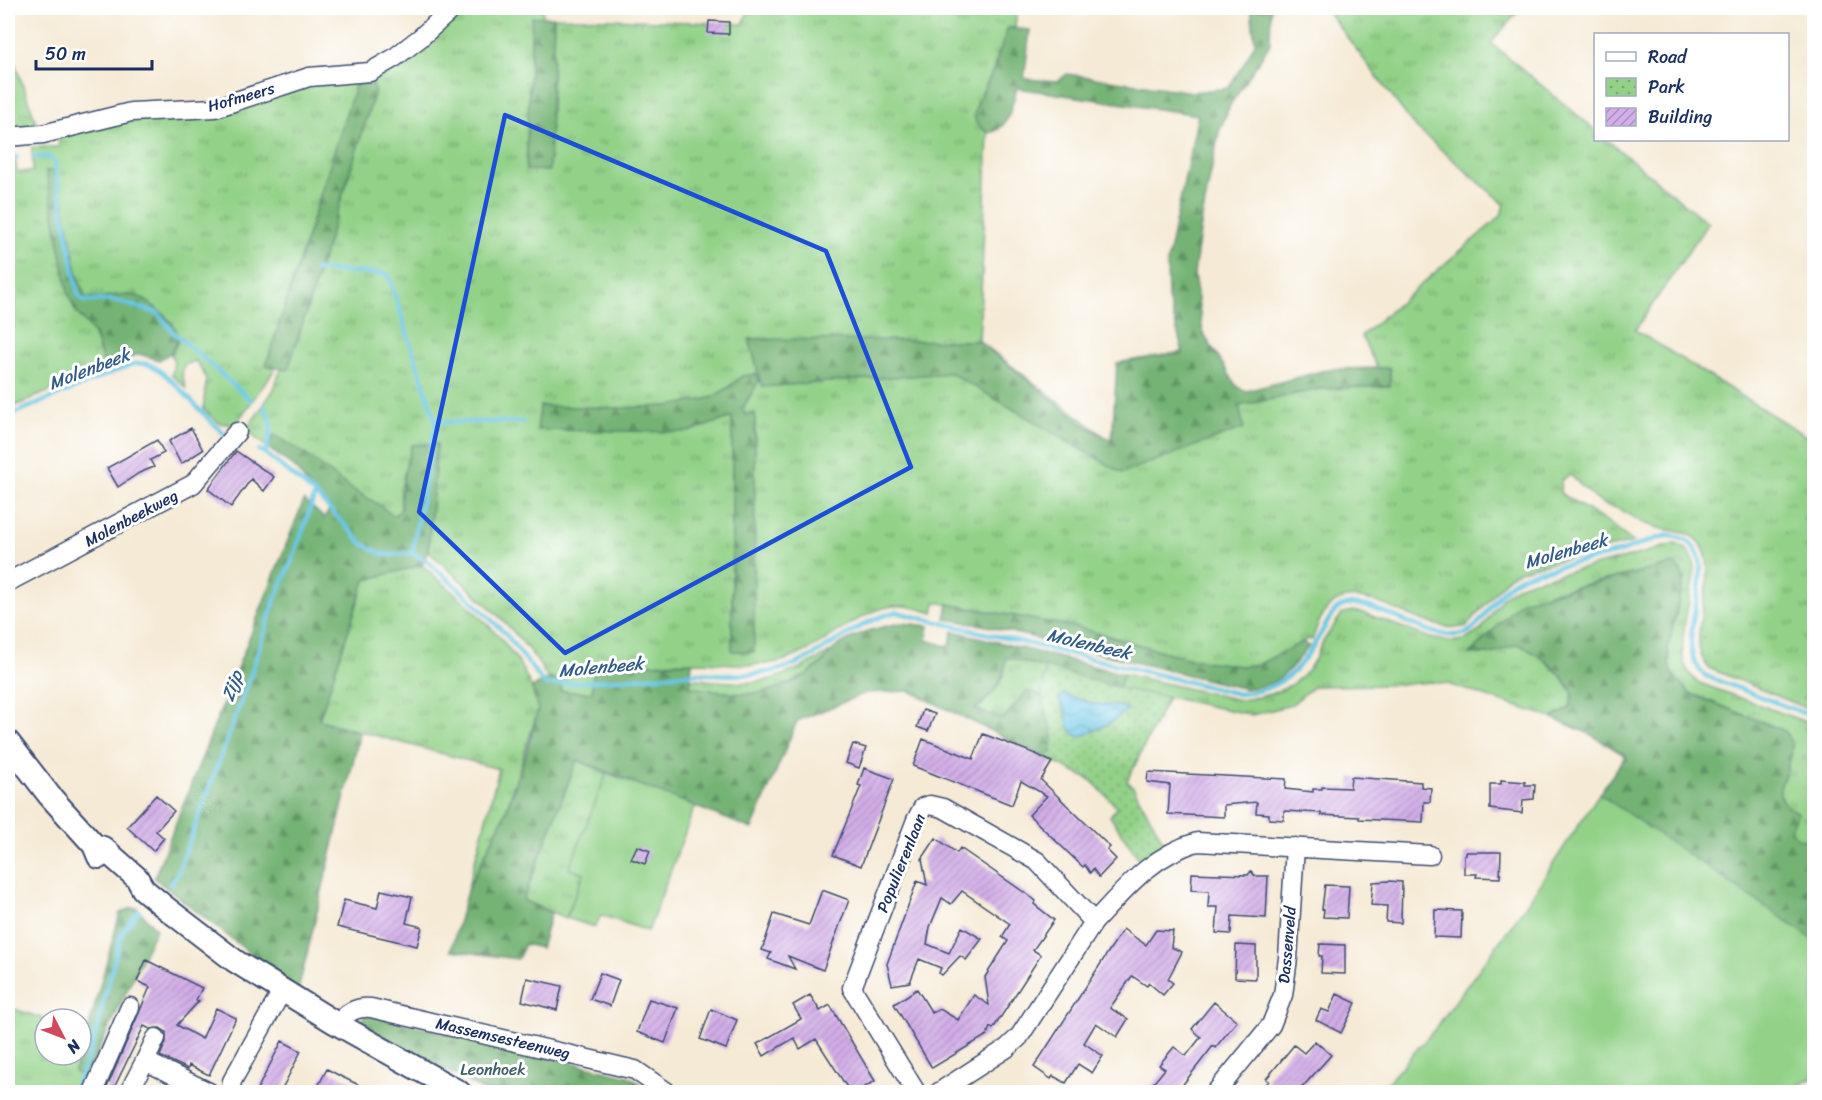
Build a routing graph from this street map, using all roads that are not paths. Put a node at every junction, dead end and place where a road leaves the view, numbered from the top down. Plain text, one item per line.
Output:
1 (453, 8) edge
2 (8, 137) edge
3 (237, 432) dead end
4 (8, 582) edge
5 (8, 742) edge
6 (1295, 847) junction
7 (1430, 855) dead end
8 (1094, 922) junction
9 (282, 992) junction
10 (130, 1007) dead end
11 (339, 1025) junction
12 (156, 1038) dead end
13 (145, 1061) junction
14 (93, 1092) edge
15 (129, 1092) edge
16 (209, 1092) edge
17 (230, 1092) edge
18 (459, 1092) edge
19 (667, 1092) edge
20 (916, 1092) edge
21 (939, 1092) edge
22 (1216, 1092) edge

1 - 2 street, Hofmeers
3 - 4 street, Molenbeekweg
5 - 9 main road
6 - 7 street
6 - 8 street
6 - 22 street, Dassenveld
8 - 20 street, Populierenlaan
8 - 21 street
9 - 11 main road
9 - 17 street
10 - 14 street
11 - 18 main road
11 - 19 street, Massemsesteenweg
12 - 13 street
13 - 15 street
13 - 16 street

